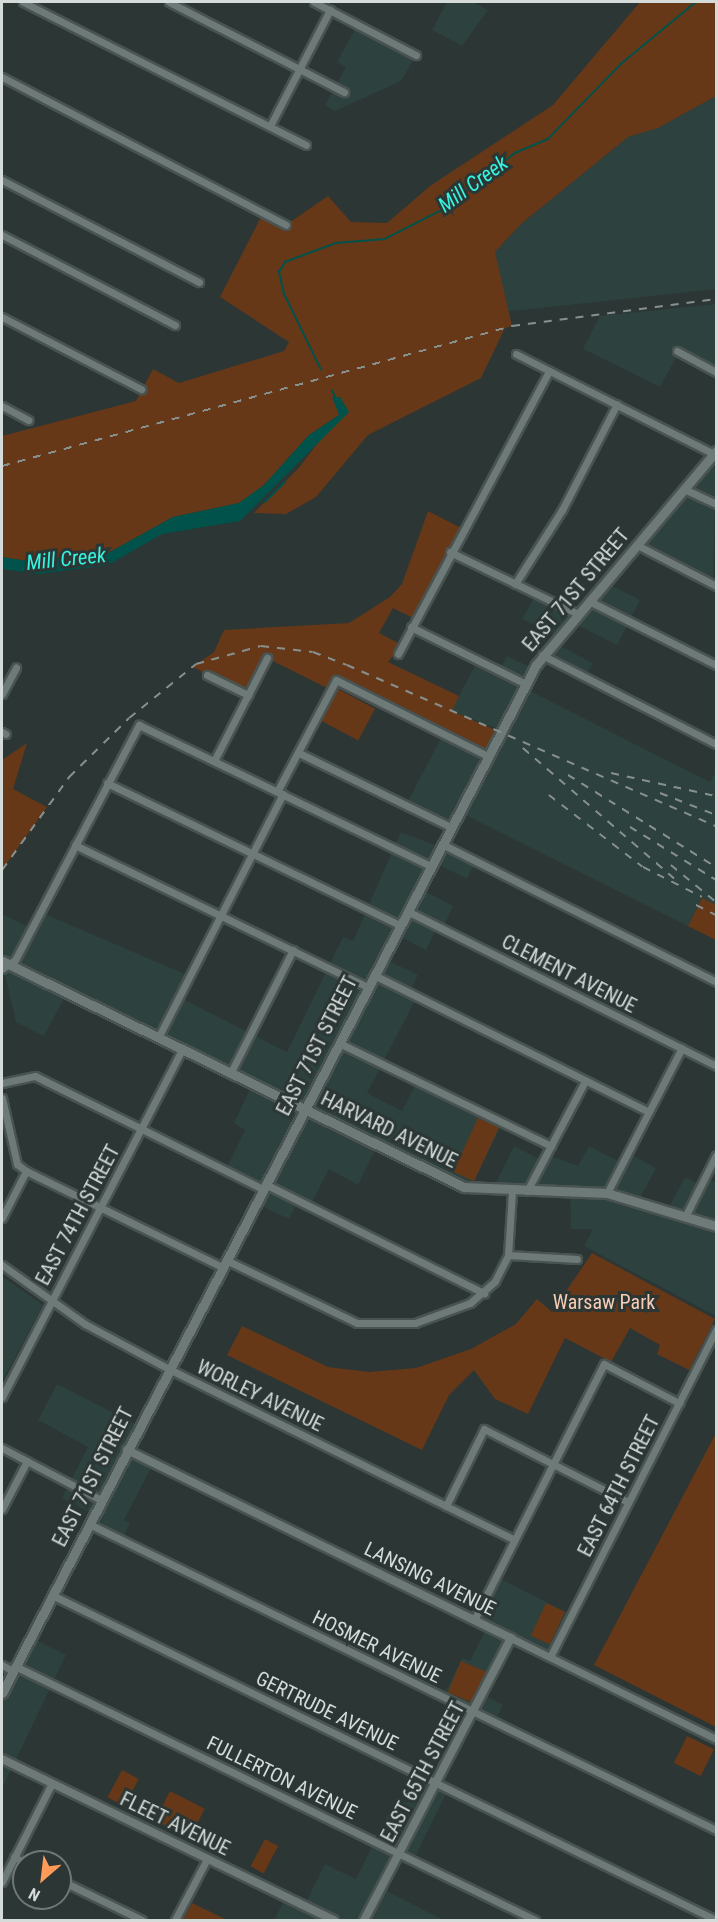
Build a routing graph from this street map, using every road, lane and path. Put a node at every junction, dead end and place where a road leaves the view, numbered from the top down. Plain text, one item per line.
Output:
1 (23, 2) edge
2 (169, 2) edge
3 (314, 2) edge
4 (330, 10) junction
5 (416, 55) dead end
6 (300, 68) junction
7 (2, 77) edge
8 (344, 93) dead end
9 (270, 126) junction
10 (306, 145) dead end
11 (2, 180) edge
12 (286, 225) dead end
13 (2, 235) edge
14 (199, 282) dead end
15 (2, 317) edge
16 (176, 326) dead end
17 (677, 351) dead end
18 (516, 354) dead end
19 (549, 371) junction
20 (717, 372) edge
21 (141, 389) dead end
22 (617, 404) junction
23 (2, 406) edge
24 (28, 420) dead end
25 (715, 452) edge
26 (684, 489) junction
27 (717, 504) edge
28 (637, 545) junction
29 (450, 552) junction
30 (515, 584) junction
31 (717, 586) edge
32 (589, 601) junction
33 (578, 614) junction
34 (411, 627) junction
35 (398, 654) dead end
36 (542, 655) junction
37 (267, 658) dead end
38 (717, 665) edge
39 (16, 668) dead end
40 (207, 675) dead end
41 (526, 684) junction
42 (2, 694) edge
43 (248, 695) junction
44 (717, 744) edge
45 (298, 753) junction
46 (488, 756) junction
47 (215, 759) junction
48 (107, 783) junction
49 (281, 792) junction
50 (451, 827) junction
51 (442, 844) junction
52 (75, 845) junction
53 (252, 853) junction
54 (431, 866) junction
55 (407, 910) junction
56 (222, 915) junction
57 (399, 925) junction
58 (293, 950) junction
59 (4, 965) edge
60 (374, 975) junction
61 (717, 982) edge
62 (367, 987) junction
63 (159, 1036) junction
64 (339, 1043) junction
65 (183, 1048) junction
66 (682, 1048) junction
67 (717, 1066) edge
68 (231, 1072) junction
69 (585, 1081) junction
70 (2, 1083) edge
71 (2, 1098) edge
72 (304, 1108) junction
73 (649, 1112) junction
74 (141, 1130) junction
75 (551, 1146) junction
76 (717, 1155) edge
77 (26, 1171) junction
78 (264, 1186) junction
79 (512, 1191) junction
80 (527, 1191) junction
81 (607, 1193) junction
82 (101, 1208) junction
83 (685, 1216) junction
84 (2, 1218) edge
85 (717, 1226) edge
86 (507, 1256) junction
87 (577, 1259) dead end
88 (224, 1264) junction
89 (2, 1265) edge
90 (484, 1293) junction
91 (52, 1301) junction
92 (717, 1330) edge
93 (169, 1369) junction
94 (2, 1397) edge
95 (679, 1403) junction
96 (2, 1448) edge
97 (127, 1450) junction
98 (27, 1461) junction
99 (553, 1463) junction
100 (101, 1500) junction
101 (628, 1502) junction
102 (446, 1506) junction
103 (2, 1509) edge
104 (89, 1524) junction
105 (513, 1539) junction
106 (52, 1595) junction
107 (474, 1620) junction
108 (511, 1638) junction
109 (550, 1657) junction
110 (2, 1665) edge
111 (14, 1668) junction
112 (2, 1693) edge
113 (472, 1712) junction
114 (717, 1739) edge
115 (2, 1759) edge
116 (52, 1783) junction
117 (436, 1783) junction
118 (717, 1830) edge
119 (18, 1850) edge
120 (398, 1854) junction
121 (207, 1859) junction
122 (12, 1861) edge
123 (2, 1882) edge
124 (72, 1886) edge
125 (142, 1920) edge
126 (175, 1920) edge
127 (334, 1920) edge
128 (364, 1920) edge
129 (535, 1920) edge
130 (716, 1920) edge

1 - 9 street
2 - 6 street
3 - 4 street
4 - 5 street
4 - 6 street
6 - 8 street
6 - 9 street
7 - 12 street
9 - 10 street
11 - 14 street
13 - 16 street
15 - 21 street
17 - 20 street
18 - 19 street
19 - 22 street
19 - 29 street
22 - 25 street
22 - 30 street
23 - 24 street
25 - 26 main road, EAST 71ST STREET
26 - 27 street
26 - 28 main road, EAST 71ST STREET
28 - 31 street
28 - 32 main road, EAST 71ST STREET
29 - 30 street
29 - 34 street
30 - 33 street
32 - 33 main road, EAST 71ST STREET
32 - 38 street
33 - 36 main road, EAST 71ST STREET
34 - 35 street
34 - 41 street
36 - 41 main road, EAST 71ST STREET
36 - 44 street
37 - 43 street
39 - 42 street
40 - 43 street
41 - 46 main road, EAST 71ST STREET
43 - 47 street
45 - 46 street
45 - 49 street
45 - 50 street
46 - 50 main road, EAST 71ST STREET
47 - 48 street
47 - 49 street
48 - 52 street
48 - 53 street
49 - 53 street
49 - 54 street
50 - 51 main road, EAST 71ST STREET
51 - 54 main road, EAST 71ST STREET
51 - 61 street
52 - 56 street
52 - 59 street
53 - 56 street
53 - 57 street
54 - 55 main road, EAST 71ST STREET
55 - 57 main road, EAST 71ST STREET
55 - 66 street, CLEMENT AVENUE
56 - 58 street
56 - 63 street
57 - 60 main road, EAST 71ST STREET
58 - 62 street
58 - 68 street
59 - 63 main road, HARVARD AVENUE
60 - 62 main road, EAST 71ST STREET
60 - 69 street
62 - 64 main road, EAST 71ST STREET
63 - 65 main road, HARVARD AVENUE
64 - 72 main road, EAST 71ST STREET
64 - 75 street
65 - 68 main road, HARVARD AVENUE
65 - 74 street, EAST 74TH STREET
66 - 67 street, CLEMENT AVENUE
66 - 73 street
68 - 72 main road, HARVARD AVENUE
69 - 73 street
69 - 75 street
70 - 74 street
71 - 77 street
72 - 78 main road, EAST 71ST STREET
72 - 79 main road, HARVARD AVENUE
73 - 81 street
74 - 78 street
74 - 82 street, EAST 74TH STREET
75 - 80 street
76 - 83 street
77 - 82 street
77 - 84 street
78 - 88 main road, EAST 71ST STREET
78 - 90 street
79 - 80 main road, HARVARD AVENUE
79 - 86 street
80 - 81 main road, HARVARD AVENUE
81 - 83 main road, HARVARD AVENUE
82 - 88 street
82 - 91 street, EAST 74TH STREET
83 - 85 main road, HARVARD AVENUE
86 - 87 street
86 - 90 street
88 - 90 street
88 - 93 main road, EAST 71ST STREET
89 - 91 street, WORLEY AVENUE
91 - 93 street, WORLEY AVENUE
91 - 94 street, EAST 74TH STREET
92 - 95 street, EAST 64TH STREET
93 - 97 main road, EAST 71ST STREET
93 - 102 street, WORLEY AVENUE
95 - 99 street
95 - 101 street, EAST 64TH STREET
96 - 98 street
97 - 100 main road, EAST 71ST STREET
97 - 107 street, LANSING AVENUE
98 - 100 street
98 - 103 street
99 - 101 street
99 - 102 street
99 - 105 street
100 - 104 main road, EAST 71ST STREET
101 - 109 street, EAST 64TH STREET
102 - 105 street, WORLEY AVENUE
104 - 106 main road, EAST 71ST STREET
104 - 113 street, HOSMER AVENUE
105 - 107 street
106 - 111 main road, EAST 71ST STREET
106 - 117 street, GERTRUDE AVENUE
107 - 108 street, LANSING AVENUE
108 - 109 street, LANSING AVENUE
108 - 113 street, EAST 65TH STREET
109 - 114 street, LANSING AVENUE
110 - 111 street, FULLERTON AVENUE
111 - 112 main road, EAST 71ST STREET
111 - 120 street, FULLERTON AVENUE
113 - 117 street, EAST 65TH STREET
113 - 118 street, HOSMER AVENUE
115 - 116 street, FLEET AVENUE
116 - 119 street
116 - 121 street, FLEET AVENUE
117 - 120 street, EAST 65TH STREET
117 - 130 street, GERTRUDE AVENUE
120 - 128 street, EAST 65TH STREET
120 - 129 street, FULLERTON AVENUE
121 - 126 street
121 - 127 street, FLEET AVENUE
122 - 123 street
124 - 125 street

